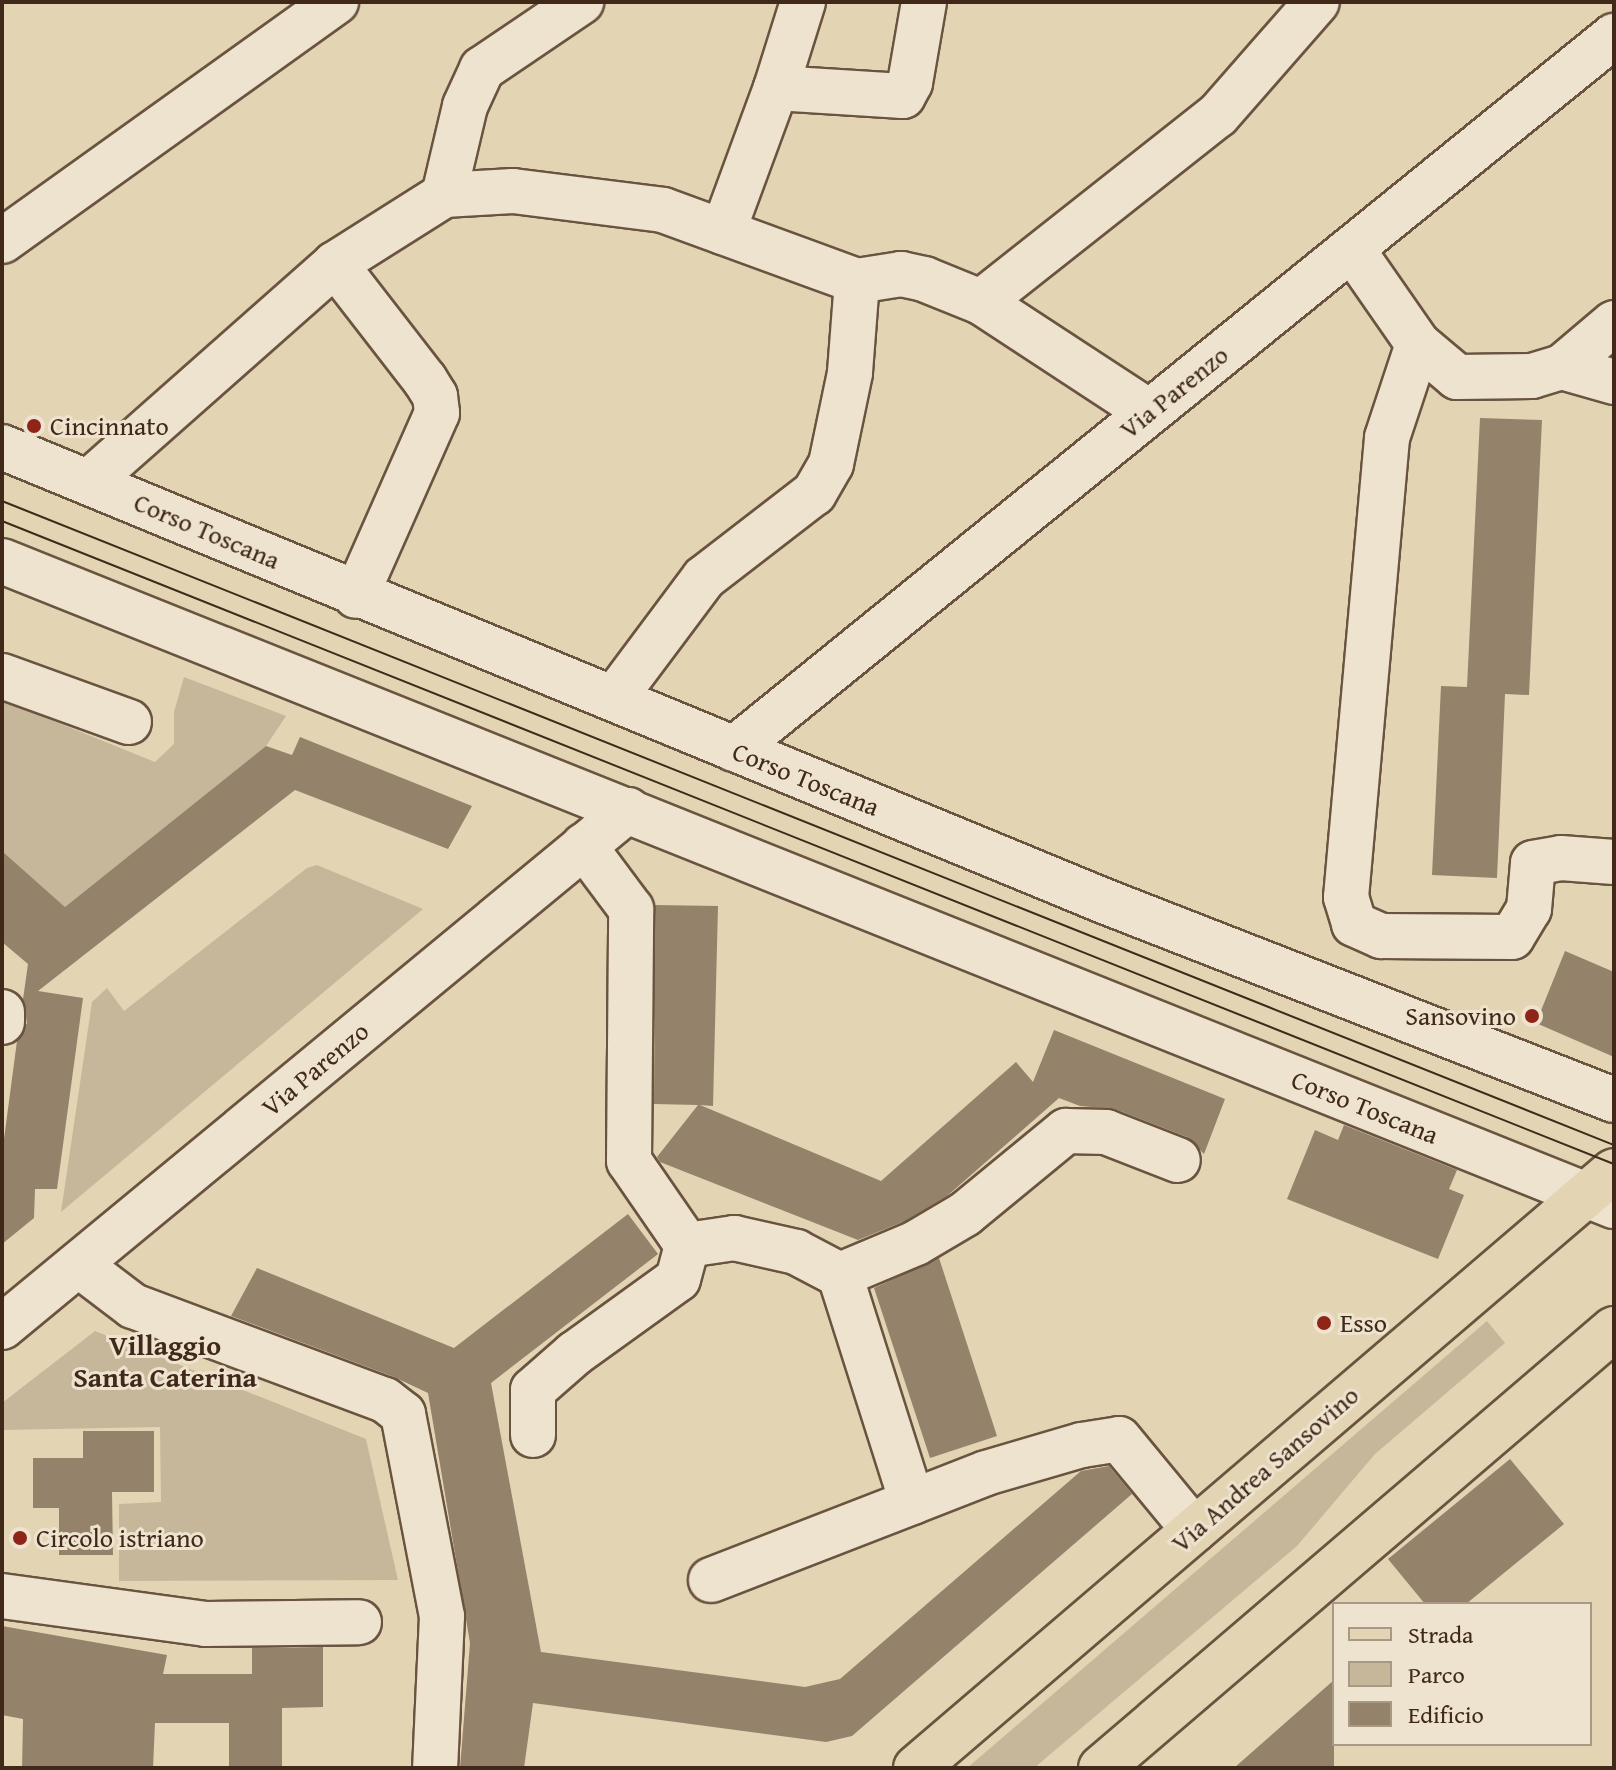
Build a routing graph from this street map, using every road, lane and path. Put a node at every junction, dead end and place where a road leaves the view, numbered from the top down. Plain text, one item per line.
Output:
1 (336, 2) edge
2 (581, 2) edge
3 (803, 2) edge
4 (924, 2) edge
5 (1317, 2) edge
6 (1614, 36) edge
7 (776, 88) junction
8 (444, 195) junction
9 (723, 232) junction
10 (2, 241) edge
11 (1352, 249) junction
12 (335, 264) junction
13 (857, 281) junction
14 (981, 302) junction
15 (1614, 323) edge
16 (1418, 344) junction
17 (1562, 367) junction
18 (1614, 382) edge
19 (1149, 412) junction
20 (2, 447) edge
21 (90, 481) junction
22 (2, 561) edge
23 (356, 596) junction
24 (2, 676) edge
25 (615, 697) junction
26 (129, 722) dead end
27 (734, 749) junction
28 (628, 810) junction
29 (584, 846) junction
30 (1614, 862) edge
31 (2, 1012) edge
32 (2, 1022) edge
33 (1614, 1100) edge
34 (1178, 1160) dead end
35 (1604, 1191) edge
36 (687, 1245) junction
37 (79, 1265) junction
38 (840, 1275) junction
39 (2, 1327) edge
40 (1614, 1329) edge
41 (533, 1435) dead end
42 (912, 1502) junction
43 (1194, 1530) junction
44 (711, 1580) dead end
45 (2, 1596) edge
46 (359, 1622) dead end
47 (435, 1768) edge
48 (916, 1768) edge
49 (1101, 1768) edge

1 - 10 street
2 - 8 street
3 - 7 street
4 - 7 street
5 - 14 street
6 - 11 street, Via Parenzo
7 - 9 street
8 - 9 street
8 - 12 street
9 - 13 street
11 - 16 street
11 - 19 street, Via Parenzo
12 - 21 street
12 - 23 street
13 - 14 street
13 - 25 street
14 - 19 street
15 - 17 street
16 - 17 street
16 - 30 street
17 - 18 street
19 - 27 street, Via Parenzo
20 - 21 street, Corso Toscana
21 - 23 street, Corso Toscana
22 - 28 street, Corso Toscana
23 - 25 street, Corso Toscana
24 - 26 street
25 - 27 street, Corso Toscana
27 - 33 street, Corso Toscana
28 - 29 street, Via Parenzo
28 - 35 street, Corso Toscana
29 - 36 street
29 - 37 street, Via Parenzo
31 - 32 street
34 - 38 street
35 - 43 main road, Via Andrea Sansovino
36 - 38 street
36 - 41 street
37 - 39 street, Via Parenzo
37 - 47 street
38 - 42 street
40 - 49 main road
42 - 43 street
42 - 44 street
43 - 48 main road, Via Andrea Sansovino
45 - 46 street

